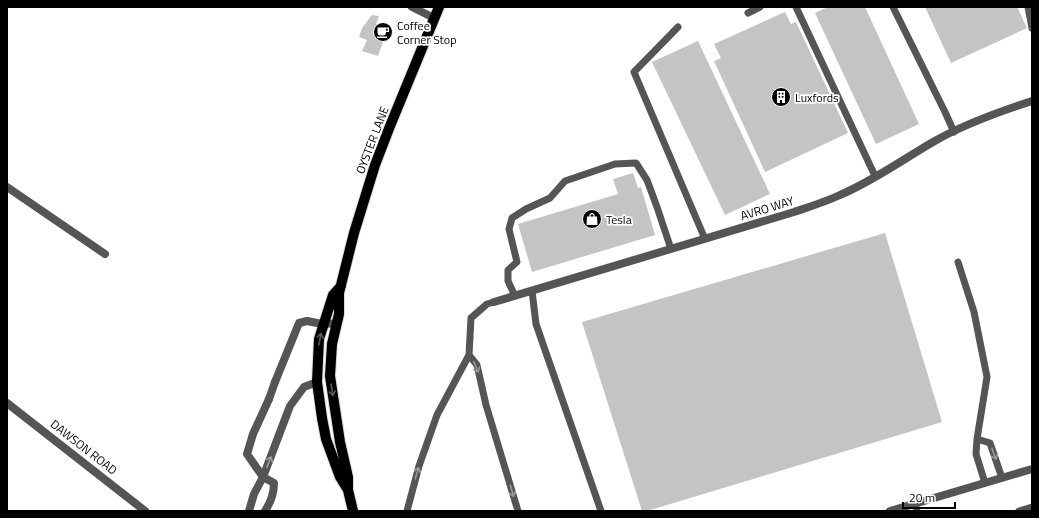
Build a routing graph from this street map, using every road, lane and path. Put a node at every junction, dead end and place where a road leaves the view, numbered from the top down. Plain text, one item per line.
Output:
1 (412, 7) edge
2 (439, 7) edge
3 (760, 7) edge
4 (796, 7) edge
5 (893, 7) edge
6 (1028, 7) edge
7 (748, 12) dead end
8 (434, 18) junction
9 (678, 27) dead end
10 (1032, 28) edge
11 (1032, 101) edge
12 (954, 132) junction
13 (875, 176) junction
14 (7, 187) edge
15 (705, 239) junction
16 (671, 249) junction
17 (105, 254) dead end
18 (958, 262) dead end
19 (341, 286) junction
20 (532, 291) junction
21 (515, 296) junction
22 (494, 302) joint
23 (324, 324) junction
24 (337, 324) junction
25 (469, 355) junction
26 (317, 382) junction
27 (7, 403) edge
28 (977, 439) junction
29 (1032, 469) edge
30 (263, 478) junction
31 (1002, 478) junction
32 (985, 483) junction
33 (348, 490) junction
34 (916, 507) edge
35 (1032, 507) edge
36 (145, 511) edge
37 (249, 511) edge
38 (266, 511) edge
39 (353, 511) edge
40 (407, 511) edge
41 (518, 511) edge
42 (601, 511) edge
43 (890, 511) edge
44 (1019, 511) edge

1 - 8 street
2 - 8 main road, OYSTER LANE
3 - 7 lane
4 - 13 lane
5 - 12 lane
6 - 10 lane
8 - 19 main road, OYSTER LANE
9 - 15 lane
11 - 12 street, AVRO WAY
12 - 13 street, AVRO WAY
13 - 15 street, AVRO WAY
14 - 17 street
15 - 16 street, AVRO WAY
16 - 20 street, AVRO WAY
16 - 21 lane
18 - 28 lane
19 - 23 main road, OYSTER LANE
19 - 24 main road, OYSTER LANE
20 - 21 street, AVRO WAY
20 - 42 lane
21 - 22 street, AVRO WAY
22 - 25 lane
23 - 24 street
26 -> 23 main road, OYSTER LANE
23 - 30 street
24 -> 33 main road, OYSTER LANE
40 -> 25 lane
25 -> 41 lane
30 -> 26 street
26 - 33 main road, OYSTER LANE
27 - 36 street, DAWSON ROAD
28 -> 31 lane
28 - 32 lane
29 - 31 street
30 - 37 street
30 - 38 street
31 - 32 street
32 - 34 street
33 - 39 main road
34 - 43 street
35 - 44 lane

